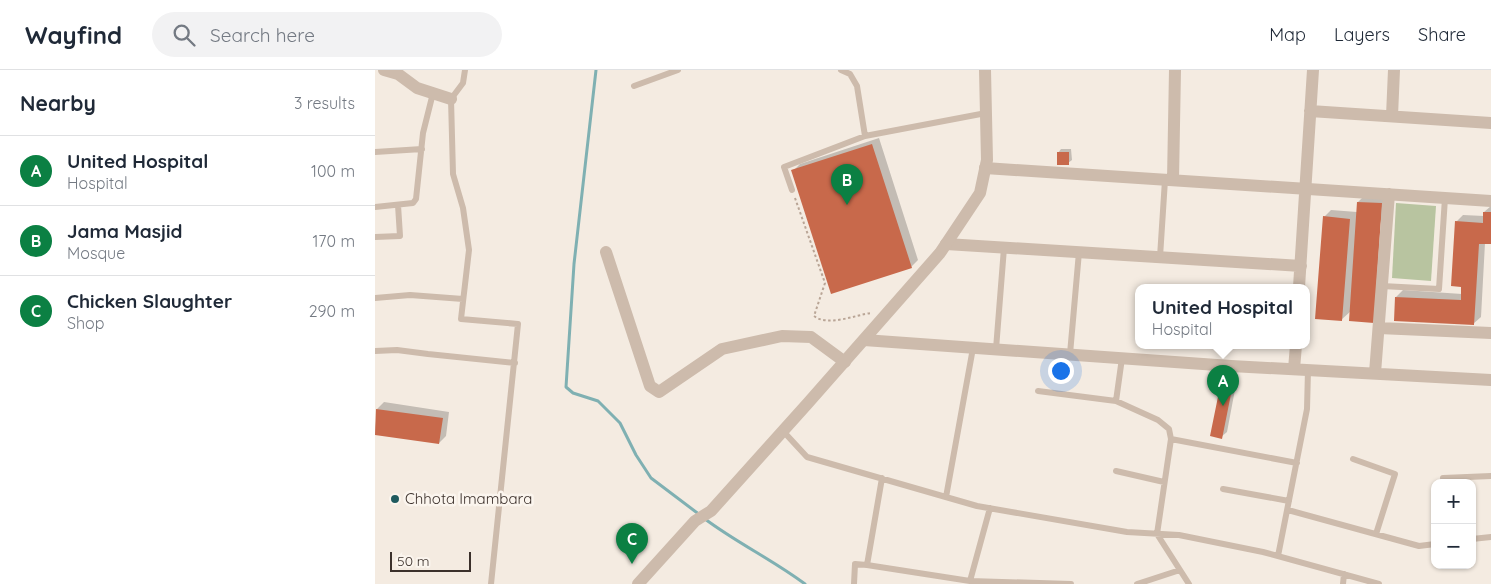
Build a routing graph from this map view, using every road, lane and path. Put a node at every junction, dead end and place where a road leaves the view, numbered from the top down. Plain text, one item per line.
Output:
1 (384, 70) edge
2 (465, 70) edge
3 (678, 70) edge
4 (841, 70) edge
5 (985, 70) edge
6 (1175, 70) edge
7 (1313, 70) edge
8 (1394, 70) edge
9 (850, 72) edge
10 (634, 86) dead end
11 (433, 93) junction
12 (451, 99) junction
13 (1310, 111) junction
14 (986, 113) junction
15 (1392, 116) junction
16 (1491, 123) edge
17 (865, 136) junction
18 (422, 150) junction
19 (375, 152) edge
20 (985, 168) junction
21 (1169, 180) junction
22 (1305, 189) junction
23 (792, 190) joint
24 (1389, 194) junction
25 (1445, 198) junction
26 (1491, 201) edge
27 (398, 205) junction
28 (375, 207) edge
29 (375, 237) edge
30 (946, 244) junction
31 (1004, 248) junction
32 (606, 252) dead end
33 (1079, 252) junction
34 (1159, 258) junction
35 (1301, 266) junction
36 (1299, 284) edge
37 (1382, 286) junction
38 (375, 298) edge
39 (463, 299) junction
40 (889, 312) junction
41 (1379, 328) junction
42 (1491, 333) edge
43 (864, 340) junction
44 (973, 348) junction
45 (996, 349) junction
46 (1296, 349) edge
47 (375, 350) edge
48 (1071, 354) junction
49 (1122, 358) junction
50 (845, 362) junction
51 (515, 363) junction
52 (1294, 369) junction
53 (1308, 370) junction
54 (1375, 373) junction
55 (1491, 380) edge
56 (1038, 390) dead end
57 (1116, 401) junction
58 (783, 431) junction
59 (1171, 439) junction
60 (1353, 459) dead end
61 (1297, 463) junction
62 (1116, 471) dead end
63 (1491, 476) edge
64 (882, 478) junction
65 (1443, 478) dead end
66 (1165, 482) junction
67 (1223, 488) dead end
68 (946, 497) junction
69 (1289, 501) junction
70 (990, 508) junction
71 (1288, 510) junction
72 (1157, 534) junction
73 (1376, 534) junction
74 (1491, 537) edge
75 (1476, 539) edge
76 (1431, 544) edge
77 (1278, 556) junction
78 (867, 565) junction
79 (1180, 570) junction
80 (1344, 574) junction
81 (970, 581) junction
82 (1045, 583) edge
83 (491, 584) edge
84 (638, 584) edge
85 (854, 584) edge
86 (1071, 584) edge
87 (1137, 584) edge
88 (1189, 584) edge
89 (1343, 584) edge
90 (1379, 584) edge

1 - 11 street
2 - 12 lane
3 - 10 lane
4 - 9 lane
5 - 14 street
6 - 21 street
7 - 13 street
8 - 15 street
9 - 17 lane
11 - 12 street
11 - 18 lane
12 - 39 lane
13 - 15 street
13 - 22 street
14 - 17 lane
14 - 20 street
15 - 16 street
17 - 23 lane
18 - 19 lane
18 - 27 lane
20 - 21 street
20 - 30 street
21 - 22 street
21 - 34 lane
22 - 24 street
22 - 35 street
23 - 40 path
24 - 25 street
24 - 37 street
25 - 26 street
25 - 37 lane
27 - 28 lane
27 - 29 lane
30 - 31 street
30 - 40 street
31 - 33 street
31 - 45 lane
32 - 50 street
33 - 34 street
33 - 48 lane
34 - 35 street
35 - 36 street
37 - 41 street
38 - 39 lane
39 - 51 lane
40 - 43 street
41 - 42 street
41 - 54 street
43 - 44 street
43 - 50 street
44 - 45 street
44 - 68 lane
45 - 48 street
46 - 52 street
47 - 51 lane
48 - 49 street
49 - 52 street
49 - 57 lane
50 - 58 street
51 - 83 lane
52 - 53 street
53 - 54 street
53 - 61 lane
54 - 55 street
56 - 57 lane
57 - 59 lane
58 - 64 lane
58 - 84 street
59 - 61 lane
59 - 66 lane
60 - 73 lane
61 - 69 lane
62 - 66 lane
63 - 65 lane
64 - 68 lane
64 - 78 lane
66 - 72 lane
67 - 69 lane
68 - 70 lane
69 - 71 lane
70 - 72 lane
70 - 81 lane
71 - 73 lane
71 - 77 lane
72 - 77 lane
72 - 79 lane
73 - 76 lane
74 - 75 lane
77 - 80 lane
78 - 81 lane
78 - 85 lane
79 - 87 lane
79 - 88 lane
80 - 89 lane
80 - 90 lane
81 - 82 lane
82 - 86 lane

